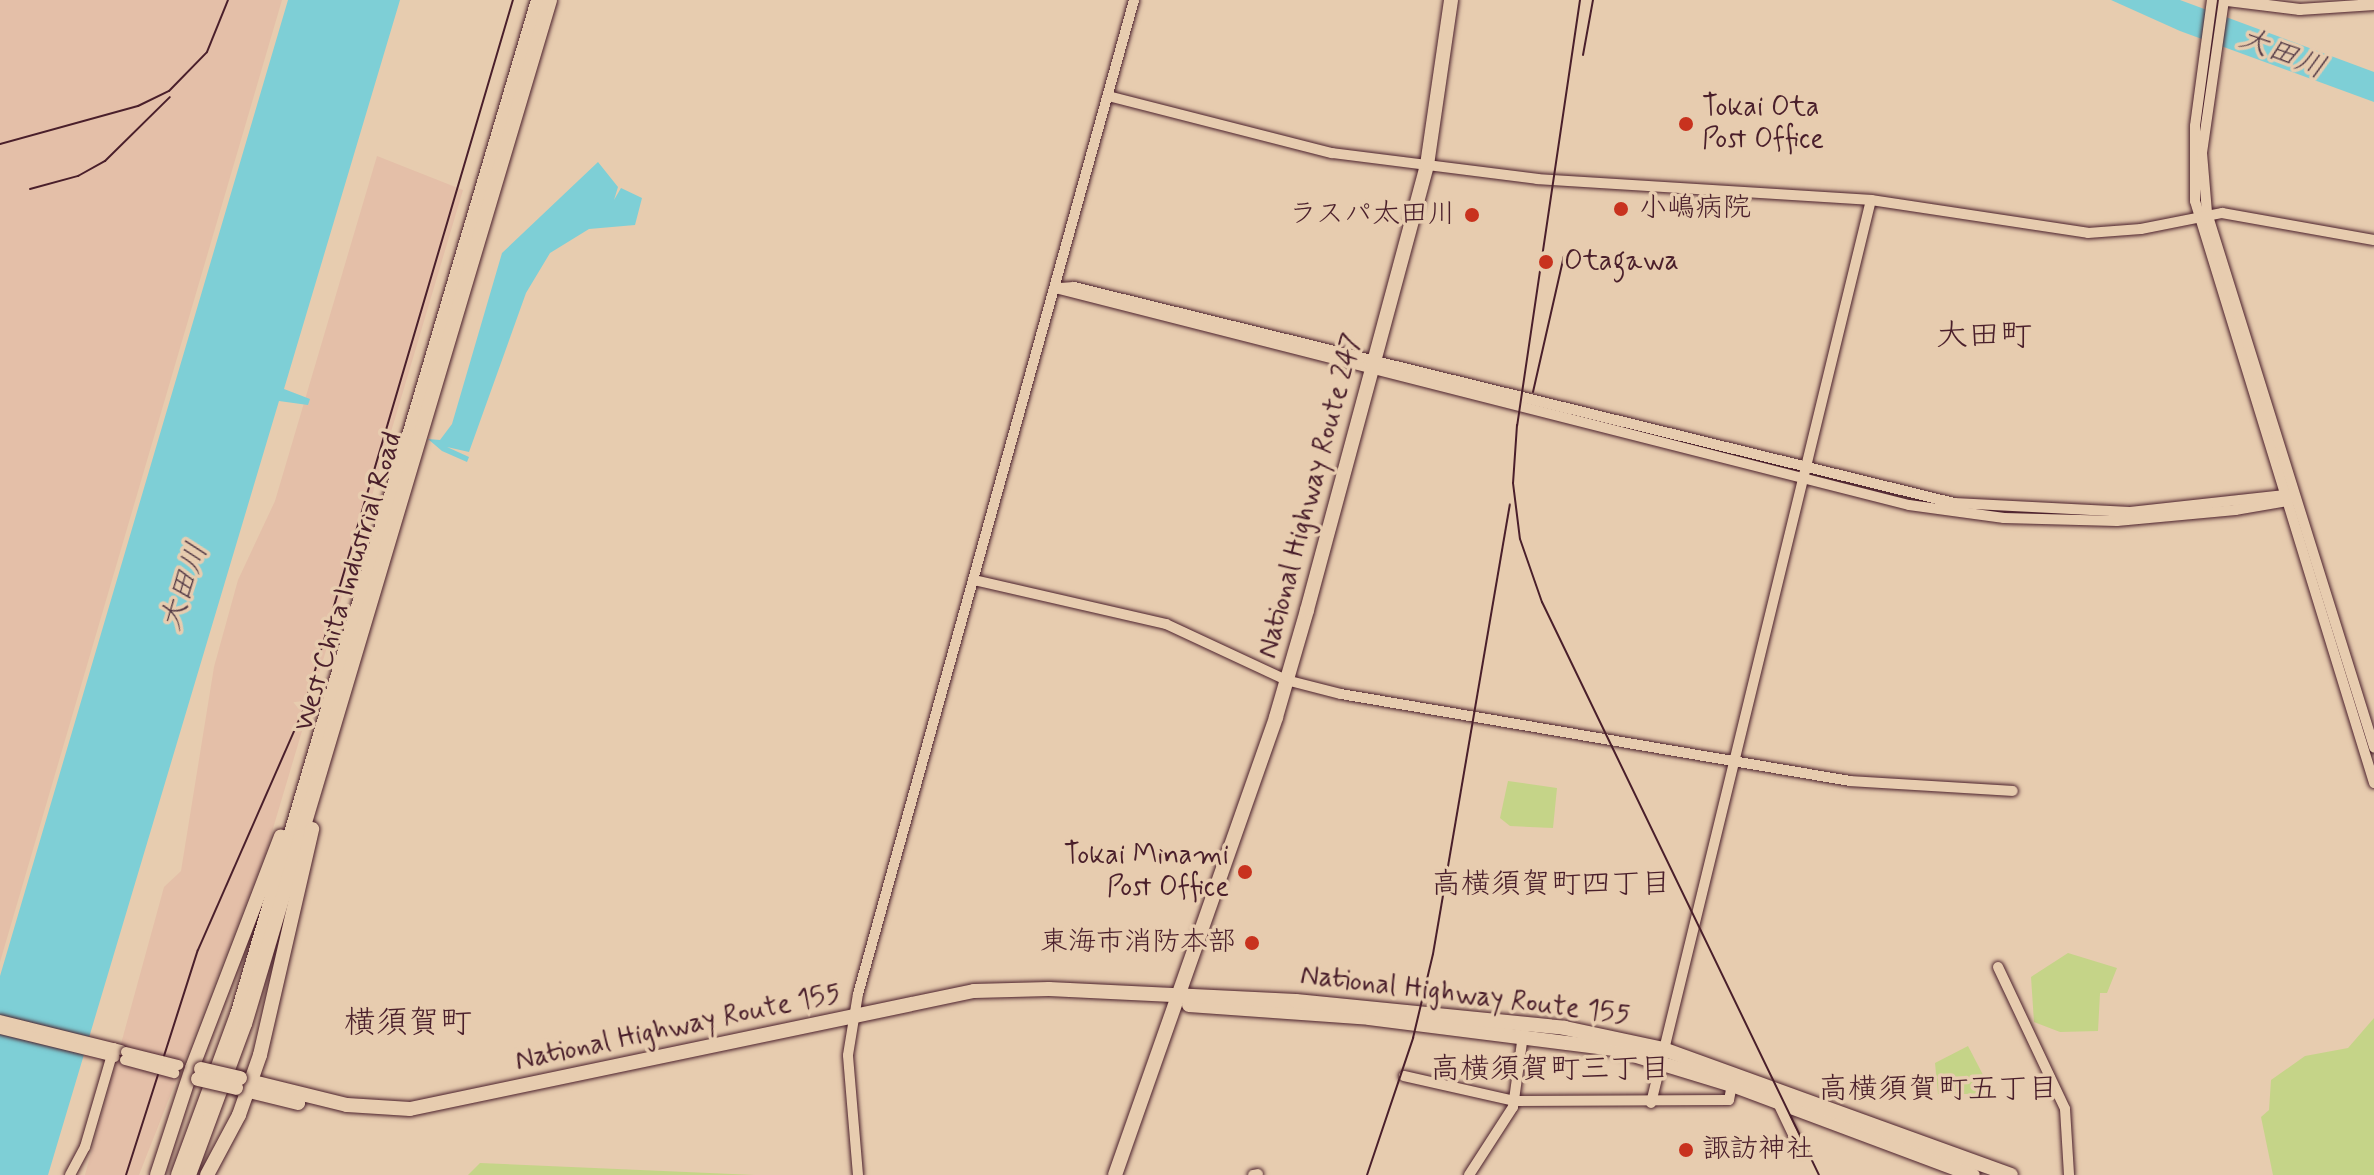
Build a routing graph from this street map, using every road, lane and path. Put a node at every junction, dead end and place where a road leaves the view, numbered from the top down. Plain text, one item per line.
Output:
1 (538, 0) edge
2 (550, 0) edge
3 (1134, 0) edge
4 (1451, 0) edge
5 (2212, 3) edge
6 (2225, 4) edge
7 (2374, 4) edge
8 (2212, 43) junction
9 (1108, 96) junction
10 (1427, 165) junction
11 (1871, 200) junction
12 (2203, 214) junction
13 (2374, 240) edge
14 (1055, 288) junction
15 (1374, 368) junction
16 (1802, 475) junction
17 (2287, 496) junction
18 (974, 580) junction
19 (1286, 680) junction
20 (330, 719) junction
21 (2374, 747) edge
22 (1732, 761) junction
23 (2374, 783) edge
24 (2013, 791) dead end
25 (1998, 967) dead end
26 (1176, 1000) junction
27 (0, 1020) edge
28 (854, 1021) junction
29 (0, 1029) edge
30 (1523, 1035) junction
31 (108, 1051) junction
32 (1662, 1055) junction
33 (189, 1072) junction
34 (1404, 1076) dead end
35 (237, 1081) junction
36 (1732, 1085) junction
37 (1515, 1101) junction
38 (1651, 1103) junction
39 (1779, 1105) junction
40 (1800, 1149) dead end
41 (70, 1175) edge
42 (157, 1175) edge
43 (178, 1175) edge
44 (189, 1175) edge
45 (207, 1175) edge
46 (858, 1175) edge
47 (1115, 1175) edge
48 (1469, 1175) edge
49 (1973, 1175) edge
50 (2011, 1175) edge
51 (2069, 1175) edge

1 - 20 highway, West Chita Industrial Road
2 - 20 highway, West Chita Industrial Road
3 - 9 street
4 - 10 highway, National Highway Route 247
5 - 8 street
6 - 7 main road
6 - 8 street
8 - 12 street
9 - 10 street
9 - 14 street
10 - 11 street
10 - 15 highway, National Highway Route 247
11 - 12 street
11 - 16 street
12 - 13 street
12 - 17 street
14 - 15 street
14 - 18 street
15 - 16 street
15 - 19 highway, National Highway Route 247
16 - 17 street
16 - 22 street
17 - 21 street
17 - 23 street
18 - 19 street
18 - 28 street
19 - 22 street
19 - 26 highway, National Highway Route 247
20 - 33 highway
20 - 35 highway, West Chita Industrial Road
20 - 35 highway
22 - 24 street
22 - 32 street
25 - 51 street
26 - 28 highway, National Highway Route 155
26 - 30 highway, National Highway Route 155
26 - 32 highway, National Highway Route 155
26 - 47 highway
27 - 31 street
28 - 35 highway, National Highway Route 155
28 - 46 street
29 - 31 street
30 - 32 highway, National Highway Route 155
30 - 37 street
31 - 33 street, bridge
31 - 41 street
32 - 36 highway, National Highway Route 155
32 - 38 street
32 - 50 highway, National Highway Route 155
33 - 35 highway, National Highway Route 155, bridge
33 - 42 highway
34 - 37 street
35 - 43 highway, West Chita Industrial Road
35 - 44 highway, West Chita Industrial Road
35 - 45 highway
36 - 38 street
36 - 39 highway, National Highway Route 155
37 - 38 street
37 - 48 street
39 - 40 street
39 - 49 highway, National Highway Route 155

